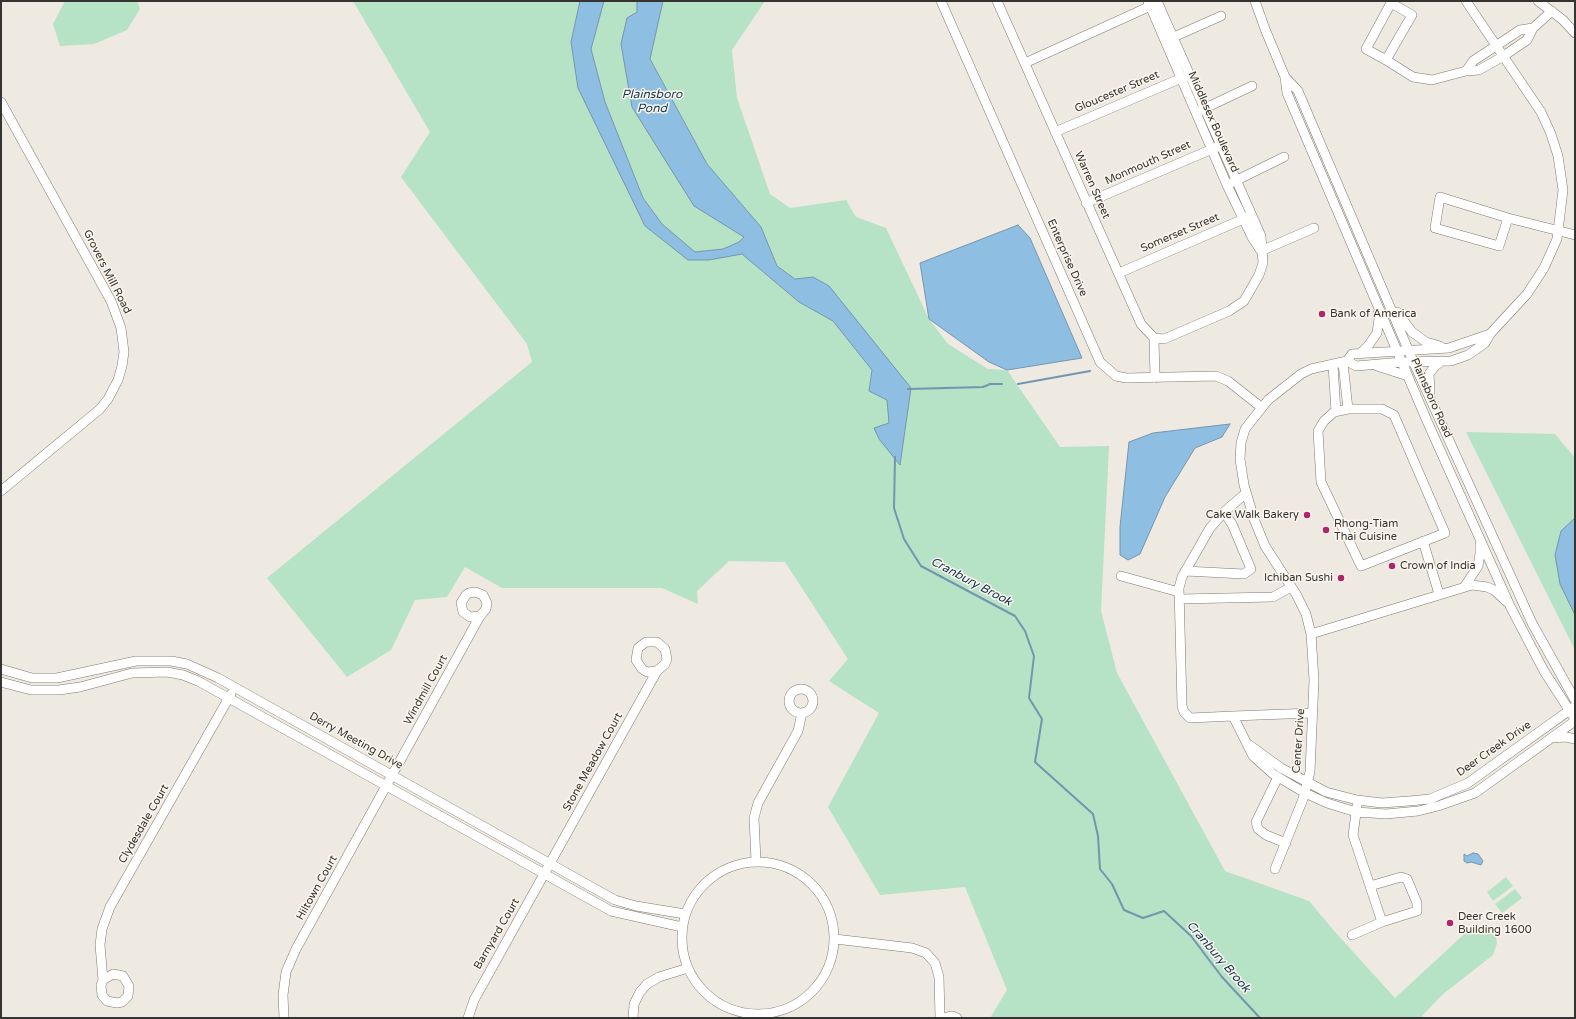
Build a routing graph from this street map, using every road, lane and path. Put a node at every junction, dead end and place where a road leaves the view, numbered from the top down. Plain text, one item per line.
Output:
1 (941, 1) edge
2 (997, 1) edge
3 (1255, 1) edge
4 (1466, 1) edge
5 (1538, 1) edge
6 (1153, 3) edge
7 (1552, 11) junction
8 (1221, 16) dead end
9 (1534, 28) junction
10 (1575, 33) edge
11 (1169, 40) junction
12 (1495, 46) junction
13 (1502, 57) junction
14 (1386, 60) junction
15 (1025, 63) junction
16 (1466, 71) junction
17 (1189, 74) junction
18 (1285, 77) junction
19 (1180, 78) junction
20 (1252, 86) dead end
21 (1, 102) edge
22 (1200, 111) junction
23 (1055, 132) junction
24 (1216, 147) junction
25 (1284, 157) dead end
26 (1231, 183) junction
27 (1086, 203) junction
28 (1247, 217) junction
29 (1508, 218) junction
30 (1314, 228) dead end
31 (1559, 231) junction
32 (1575, 236) edge
33 (1261, 251) junction
34 (1119, 273) junction
35 (1384, 290) junction
36 (1375, 302) junction
37 (1490, 334) junction
38 (1154, 338) junction
39 (1450, 348) junction
40 (1397, 350) junction
41 (1409, 350) junction
42 (1361, 353) junction
43 (1413, 361) junction
44 (1443, 361) junction
45 (1402, 362) junction
46 (1341, 363) junction
47 (1372, 364) junction
48 (1408, 376) junction
49 (1155, 378) junction
50 (1430, 399) junction
51 (1261, 407) junction
52 (1348, 409) junction
53 (1336, 412) junction
54 (1, 491) edge
55 (1246, 493) junction
56 (1224, 512) junction
57 (1476, 530) junction
58 (1423, 541) junction
59 (1185, 572) junction
60 (1121, 576) dead end
61 (1291, 586) junction
62 (1465, 586) junction
63 (1439, 594) junction
64 (1179, 596) junction
65 (1510, 606) junction
66 (480, 616) dead end
67 (1311, 634) junction
68 (1, 669) edge
69 (657, 671) dead end
70 (1562, 679) junction
71 (1, 682) edge
72 (1575, 686) edge
73 (235, 688) junction
74 (229, 698) junction
75 (1575, 700) edge
76 (1572, 708) edge
77 (1313, 713) junction
78 (802, 714) dead end
79 (1233, 716) junction
80 (1575, 720) edge
81 (1551, 738) junction
82 (1575, 739) edge
83 (1246, 743) junction
84 (393, 776) junction
85 (1278, 777) junction
86 (1308, 783) junction
87 (387, 787) junction
88 (1304, 793) junction
89 (1357, 800) junction
90 (1356, 812) junction
91 (1286, 843) junction
92 (756, 861) junction
93 (550, 864) junction
94 (1275, 869) dead end
95 (545, 875) junction
96 (1370, 886) junction
97 (685, 914) junction
98 (1382, 922) junction
99 (682, 928) junction
100 (1352, 935) dead end
101 (835, 940) junction
102 (688, 968) junction
103 (103, 980) dead end
104 (775, 1016) edge
105 (284, 1018) edge
106 (468, 1018) edge
107 (633, 1018) edge
108 (940, 1018) edge
109 (943, 1018) edge
110 (957, 1018) edge

1 - 49 street, Enterprise Drive
2 - 15 street, Warren Street
3 - 18 street, Plainsboro Road
4 - 12 street, Center Drive
5 - 7 street
6 - 11 street, Middlesex Boulevard
6 - 15 street
7 - 9 street
7 - 10 street
8 - 11 street
9 - 12 street
9 - 13 street
11 - 17 street, Middlesex Boulevard
11 - 19 street, Middlesex Boulevard
12 - 13 street, Center Drive
12 - 16 street
13 - 16 street
13 - 31 street, Center Drive
14 - 14 street
14 - 16 street
15 - 23 street, Warren Street
17 - 19 street, Gloucester Street
17 - 22 street, Middlesex Boulevard
18 - 35 street, Plainsboro Road
18 - 36 street, Plainsboro Road
19 - 22 street, Middlesex Boulevard
19 - 23 street, Gloucester Street
20 - 22 street
21 - 54 street, Grovers Mill Road
22 - 24 street, Middlesex Boulevard
23 - 27 street, Warren Street
24 - 26 street, Middlesex Boulevard
24 - 27 street, Monmouth Street
25 - 26 street
26 - 28 street, Middlesex Boulevard
27 - 34 street, Warren Street
28 - 33 street, Middlesex Boulevard
28 - 34 street, Somerset Street
29 - 29 street
29 - 31 street
30 - 33 street
31 - 32 street
31 - 37 street, Center Drive
33 - 38 street
34 - 38 street, Warren Street
35 - 39 street
35 - 41 street, Plainsboro Road
36 - 40 street, Plainsboro Road
36 - 42 street
37 - 39 street, Center Drive
37 - 44 street, Center Drive
38 - 49 street
39 - 41 street, Center Drive
40 - 41 street, Center Drive
40 - 42 street, Center Drive
40 - 45 street, Plainsboro Road
41 - 43 street, Plainsboro Road
42 - 46 street, Center Drive
43 - 44 street, Center Drive
43 - 45 street, Center Drive
43 - 50 street, Plainsboro Road
44 - 50 street
45 - 47 street, Center Drive
45 - 48 street, Plainsboro Road
46 - 47 street, Center Drive
46 - 51 street, Center Drive
46 - 52 street
46 - 53 street
47 - 48 street
48 - 57 street, Plainsboro Road
49 - 51 street, Enterprise Drive
50 - 70 street, Plainsboro Road
51 - 55 street, Center Drive
52 - 53 street
52 - 58 street
53 - 58 street
55 - 56 street
55 - 61 street, Center Drive
56 - 59 street
56 - 59 street
57 - 62 street
57 - 65 street, Plainsboro Road
58 - 63 street
59 - 64 street
60 - 64 street
61 - 64 street
61 - 67 street, Center Drive
62 - 63 street
62 - 65 street
63 - 67 street
64 - 79 street
65 - 76 street, Plainsboro Road
66 - 84 street, Windmill Court
67 - 77 street, Center Drive
68 - 73 street, Derry Meeting Drive
69 - 93 street, Stone Meadow Court
70 - 72 street
70 - 75 street, Plainsboro Road
71 - 74 street
73 - 74 street, Clydesdale Court
73 - 84 street, Derry Meeting Drive
74 - 87 street
74 - 103 street, Clydesdale Court
76 - 80 street, Plainsboro Road
76 - 89 street, Deer Creek Drive
77 - 79 street
77 - 86 street, Center Drive
78 - 92 street
79 - 83 street
80 - 81 street
81 - 82 street
81 - 90 street
83 - 85 street
83 - 86 street, Deer Creek Drive
84 - 87 street, Hiltown Court
84 - 93 street, Derry Meeting Drive
85 - 88 street
85 - 91 street
86 - 88 street, Center Drive
86 - 89 street, Deer Creek Drive
87 - 95 street
87 - 105 street, Hiltown Court
88 - 90 street
88 - 91 street, Center Drive
89 - 90 street
90 - 96 street
91 - 94 street, Center Drive
92 - 97 street
92 - 101 street
93 - 95 street, Barnyard Court
93 - 97 street, Derry Meeting Drive
95 - 99 street
95 - 106 street, Barnyard Court
96 - 98 street
96 - 98 street
97 - 99 street
98 - 100 street
99 - 102 street
101 - 104 street
101 - 108 street
102 - 104 street
102 - 107 street
109 - 110 street

